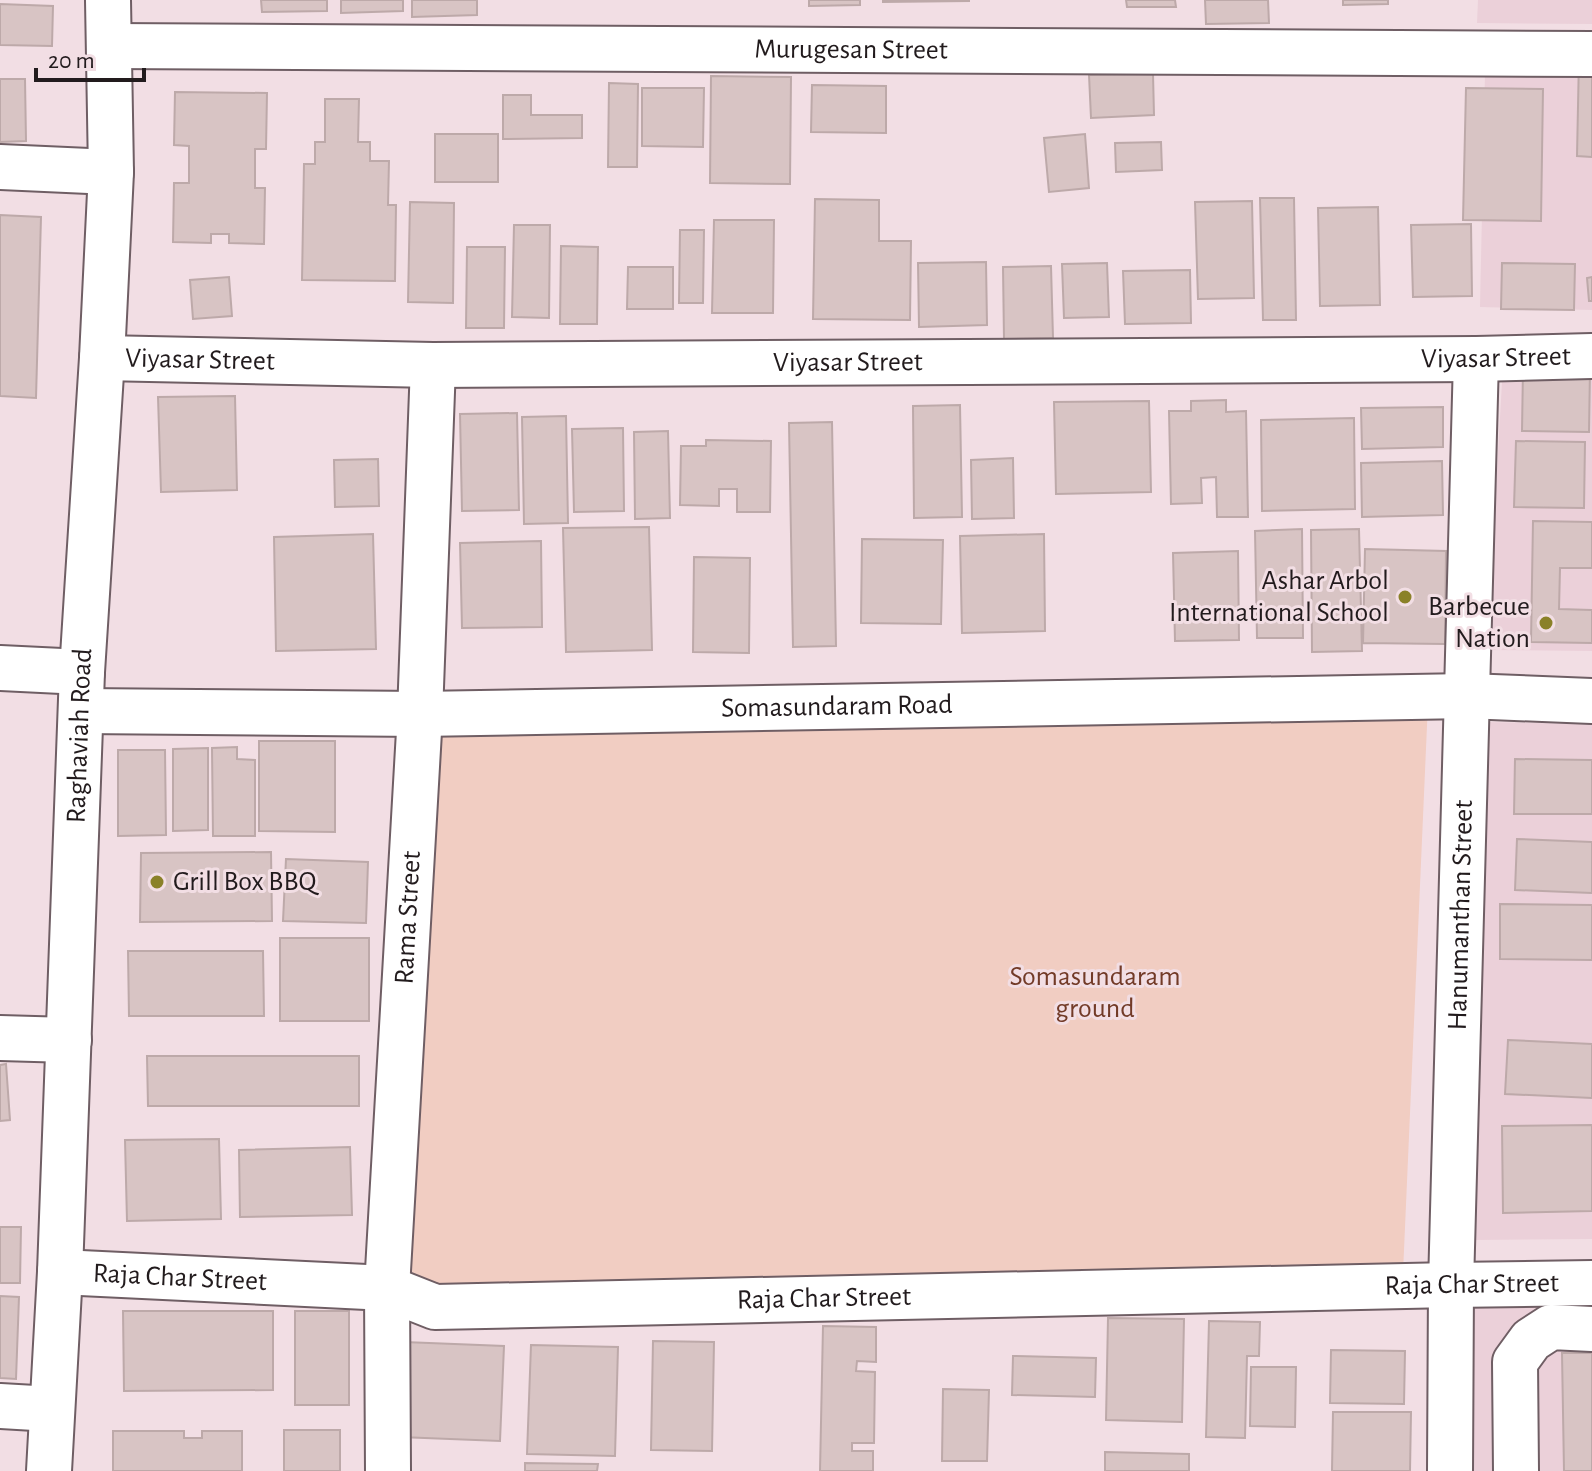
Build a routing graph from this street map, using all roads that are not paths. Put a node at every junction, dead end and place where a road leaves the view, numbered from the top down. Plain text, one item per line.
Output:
1 (108, 0) edge
2 (109, 46) junction
3 (1592, 54) edge
4 (0, 167) edge
5 (111, 172) junction
6 (1592, 356) edge
7 (102, 358) junction
8 (1476, 359) junction
9 (433, 365) junction
10 (0, 668) edge
11 (81, 692) junction
12 (1467, 696) junction
13 (1592, 701) edge
14 (420, 714) junction
15 (0, 1038) edge
16 (69, 1040) junction
17 (60, 1272) junction
18 (1592, 1283) edge
19 (1531, 1284) junction
20 (1451, 1285) junction
21 (387, 1288) junction
22 (1592, 1329) edge
23 (1531, 1340) junction
24 (0, 1406) edge
25 (52, 1409) junction
26 (49, 1471) edge
27 (388, 1471) edge
28 (1450, 1471) edge
29 (1516, 1471) edge

1 - 2 street, Raghaviah Road
2 - 3 street, Murugesan Street
2 - 5 street, Raghaviah Road
4 - 5 street
5 - 7 street, Raghaviah Road
6 - 8 street, Viyasar Street
7 - 9 street, Viyasar Street
7 - 11 street, Raghaviah Road
8 - 9 street, Viyasar Street
8 - 12 street, Hanumanthan Street
9 - 14 street, Rama Street
10 - 11 street, Somasundaram Road
11 - 14 street, Somasundaram Road
11 - 16 street, Raghaviah Road
12 - 13 street, Somasundaram Road
12 - 14 street, Somasundaram Road
12 - 20 street, Hanumanthan Street
14 - 21 street, Rama Street
15 - 16 street
16 - 17 street, Raghaviah Road
17 - 21 street, Raja Char Street
17 - 25 street, Raghaviah Road
18 - 19 street, Raja Char Street
19 - 20 street, Raja Char Street
19 - 23 street
20 - 21 street, Raja Char Street
20 - 28 street, Hanumanthan Street
21 - 27 street, Rama Street
22 - 23 street
23 - 29 street
24 - 25 street
25 - 26 street, Raghaviah Road

